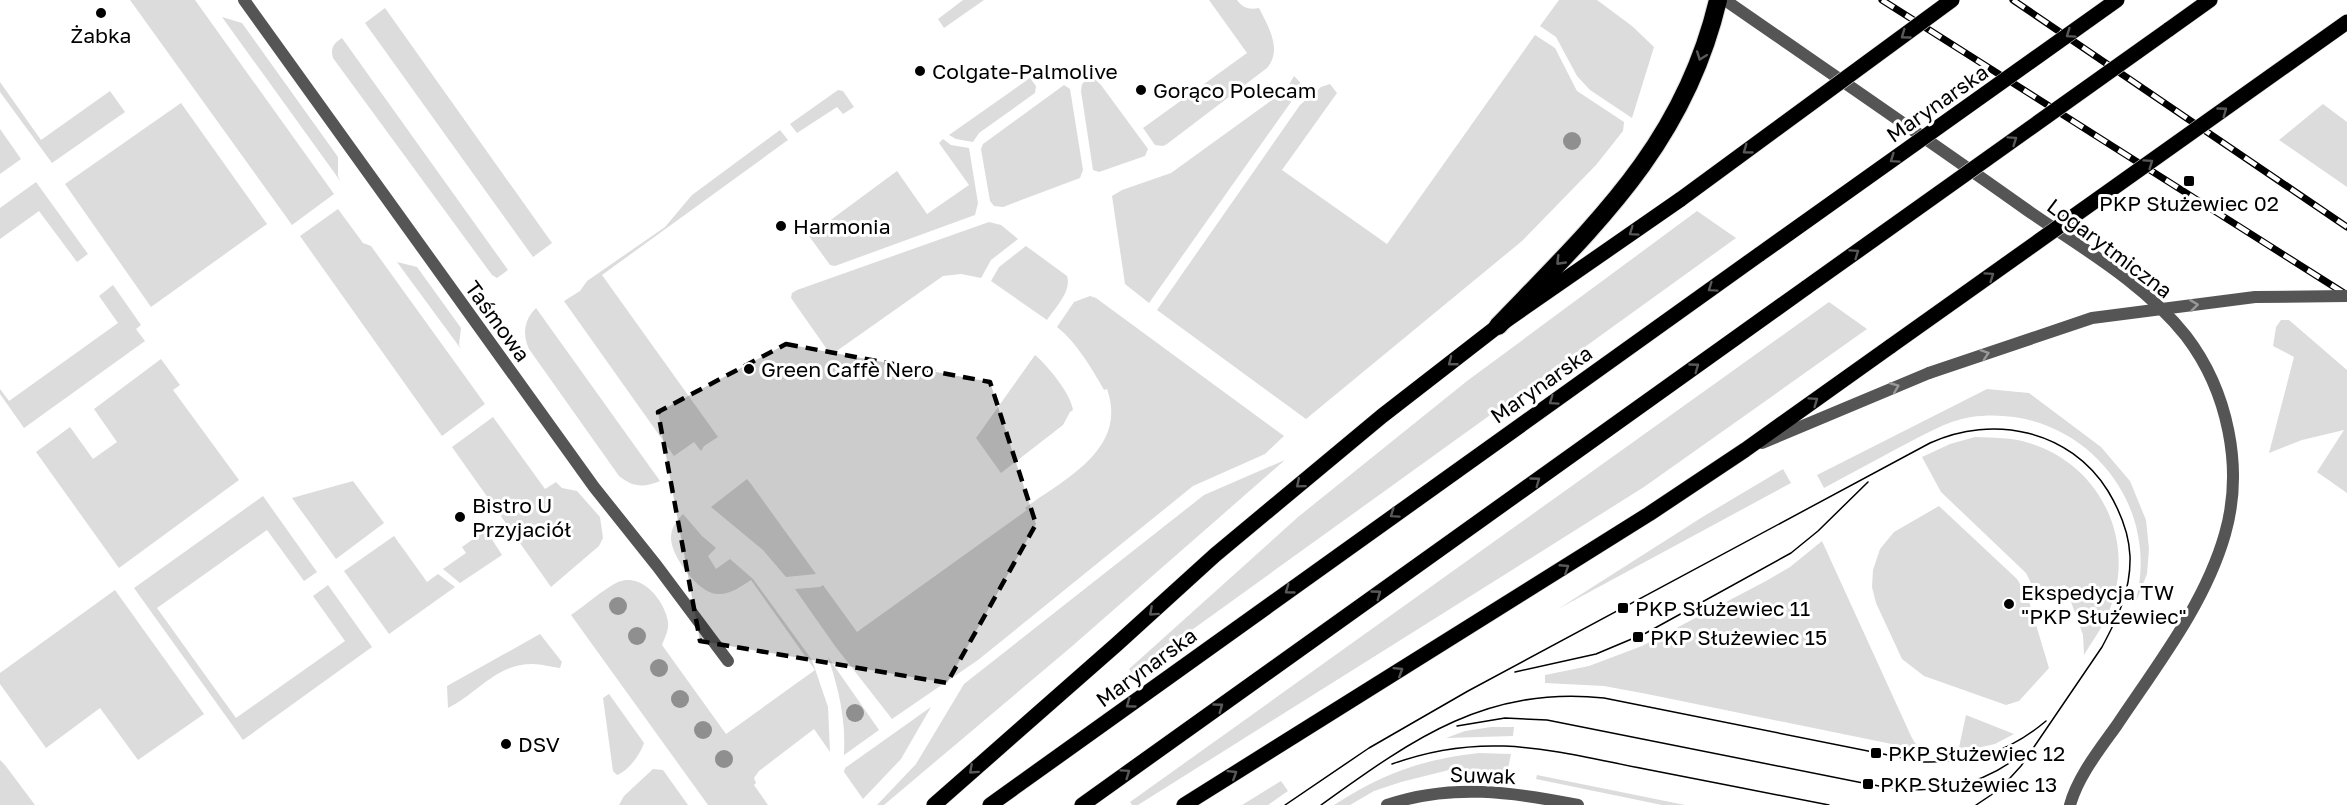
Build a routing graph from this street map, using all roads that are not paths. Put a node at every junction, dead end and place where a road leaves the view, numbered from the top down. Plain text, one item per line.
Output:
1 (244, 0) edge
2 (1718, 0) edge
3 (1725, 0) edge
4 (1952, 0) edge
5 (2117, 0) edge
6 (2210, 0) edge
7 (2347, 22) edge
8 (2347, 296) edge
9 (1498, 326) junction
10 (1745, 450) junction
11 (728, 661) dead end
12 (934, 805) edge
13 (990, 805) edge
14 (1082, 805) edge
15 (1184, 805) edge
16 (1387, 805) edge
17 (1578, 805) edge
18 (2070, 805) edge

1 - 11 street, Taśmowa
2 -> 9 highway
3 - 18 street, Logarytmiczna
4 -> 9 main road, bridge
5 -> 13 main road, Marynarska, bridge
14 -> 6 main road, bridge
10 -> 7 main road, bridge
10 -> 8 street, bridge
9 -> 12 main road
15 -> 10 main road
16 - 17 street, Suwak

